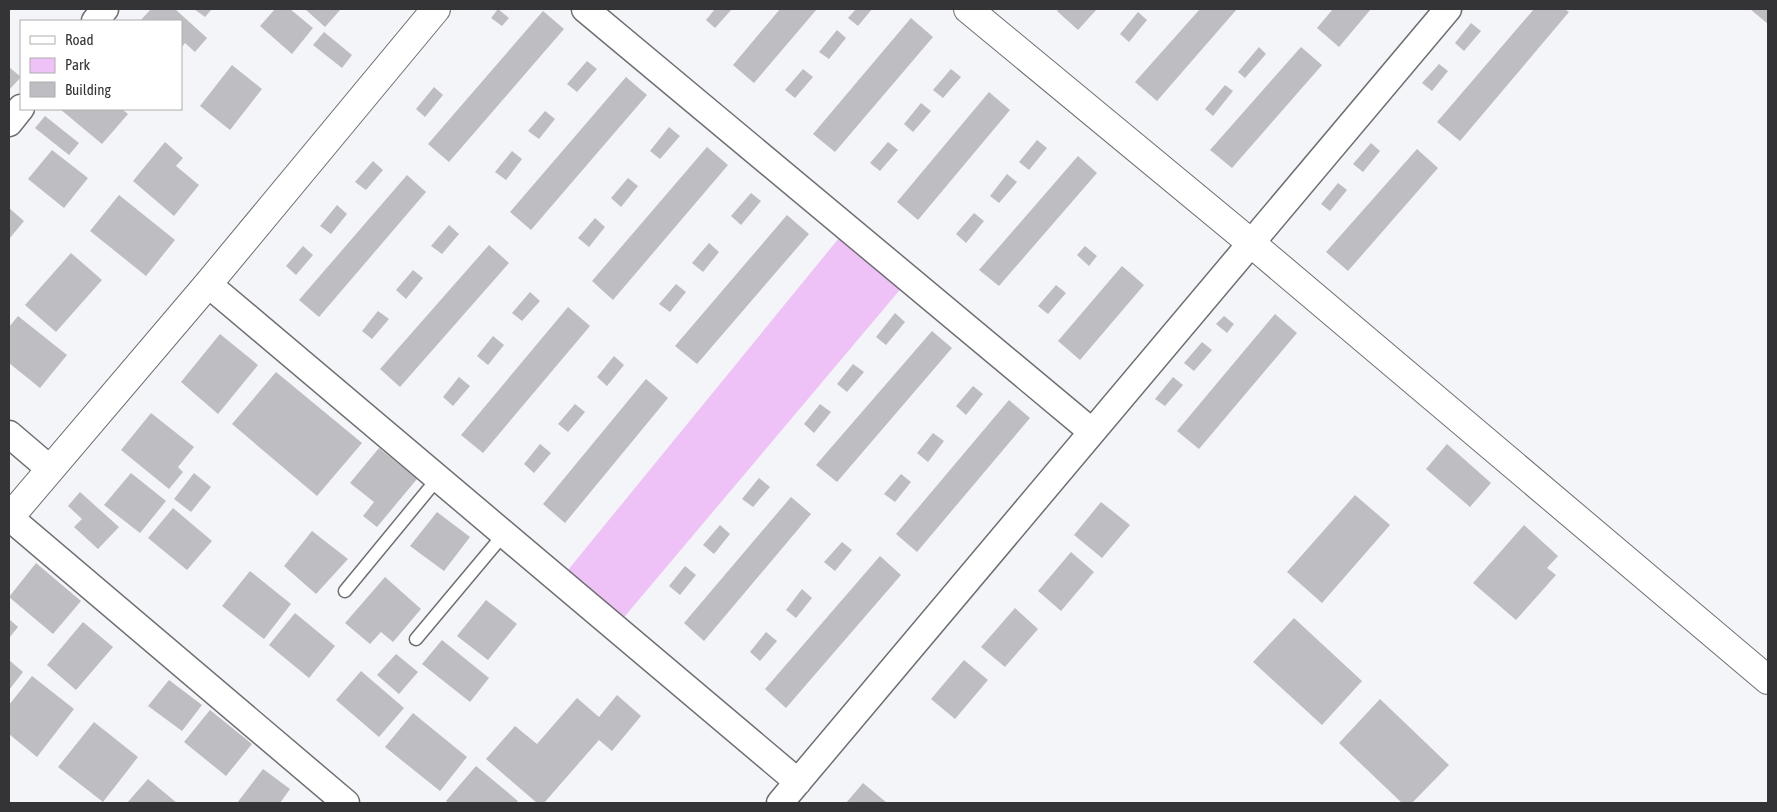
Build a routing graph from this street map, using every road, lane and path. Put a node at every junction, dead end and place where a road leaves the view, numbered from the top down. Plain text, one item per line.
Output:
1 (105, 9) edge
2 (436, 9) edge
3 (585, 9) edge
4 (968, 9) edge
5 (1448, 9) edge
6 (95, 20) edge
7 (20, 109) edge
8 (9, 123) edge
9 (1251, 243) junction
10 (208, 284) junction
11 (1092, 431) junction
12 (9, 434) edge
13 (50, 469) junction
14 (438, 478) junction
15 (9, 517) edge
16 (504, 534) junction
17 (345, 591) dead end
18 (416, 639) dead end
19 (1768, 680) edge
20 (798, 782) junction
21 (346, 803) edge
22 (780, 803) edge

1 - 6 street
2 - 10 street
3 - 11 street
4 - 9 street
5 - 9 street
7 - 8 street
9 - 11 street
9 - 19 street
10 - 13 street
10 - 14 street
11 - 20 street
12 - 13 street
13 - 15 street
14 - 16 street
14 - 17 lane
15 - 21 street
16 - 18 lane
16 - 20 street
20 - 22 street

